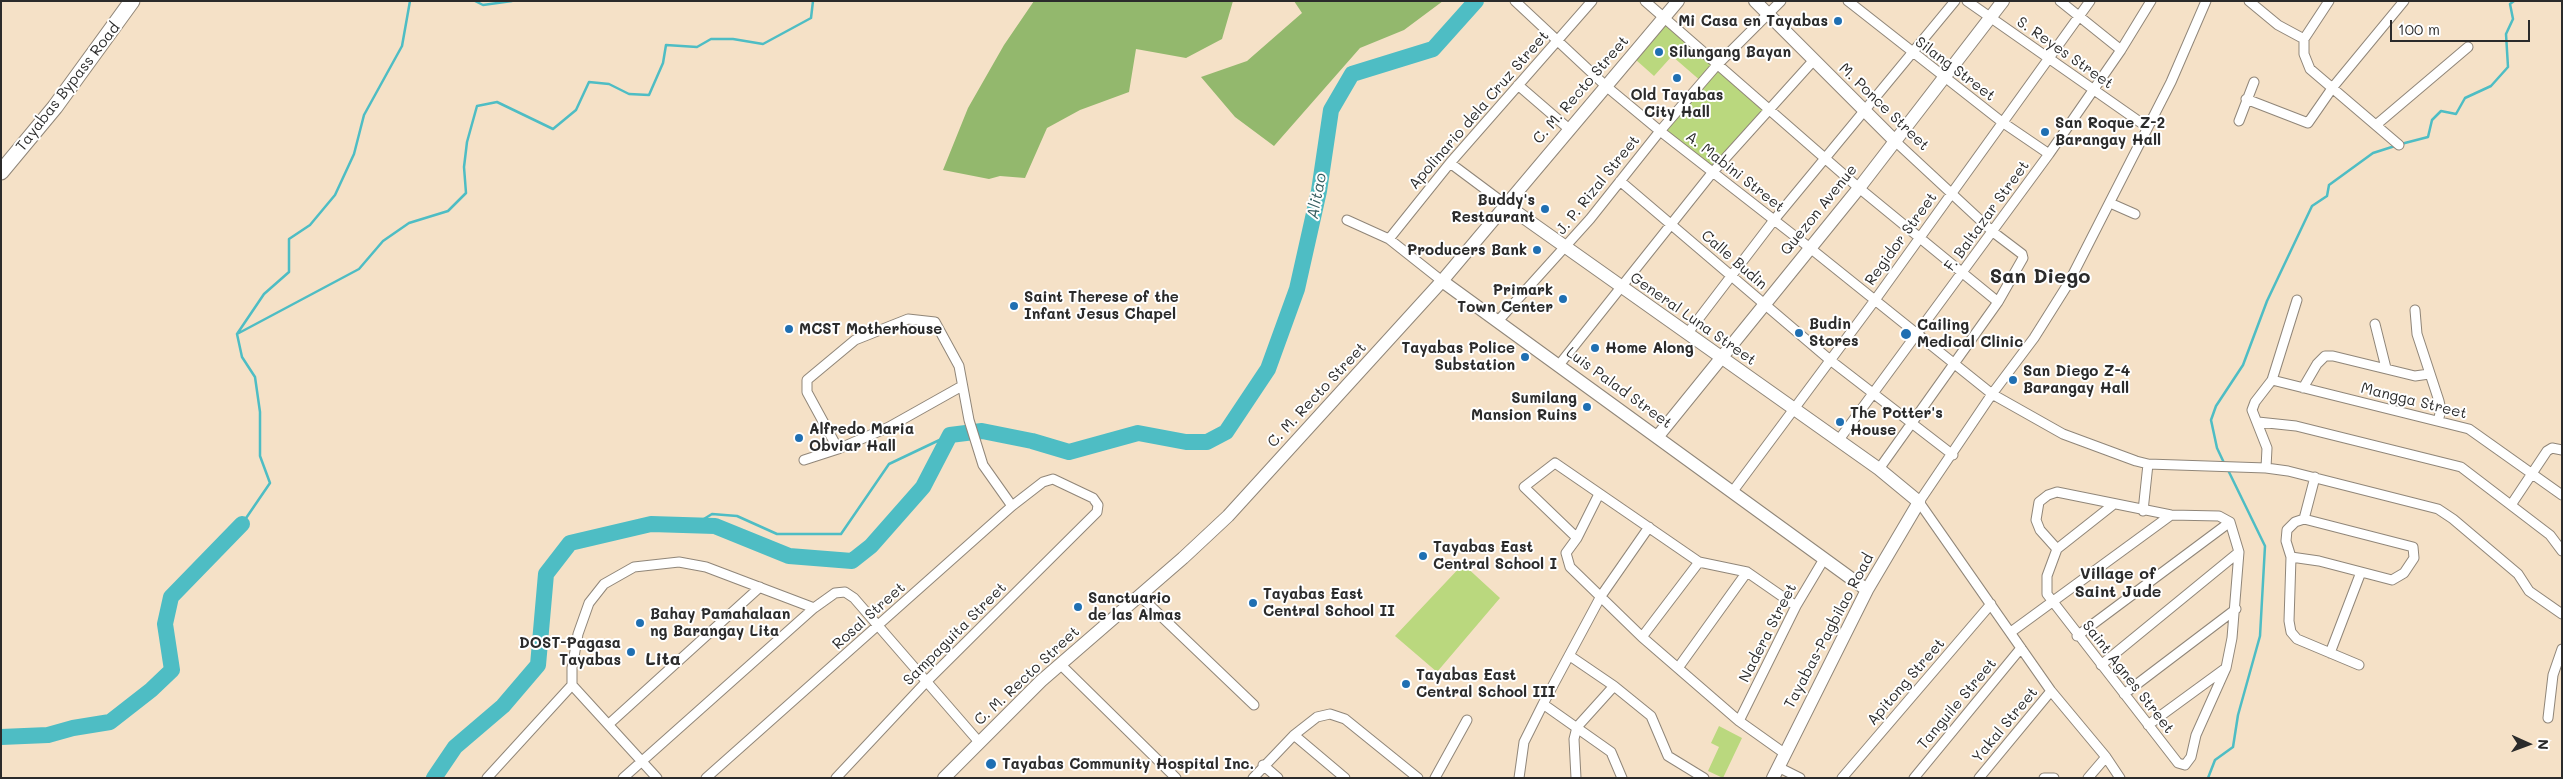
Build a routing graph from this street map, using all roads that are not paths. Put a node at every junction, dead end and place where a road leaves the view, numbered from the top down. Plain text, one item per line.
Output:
1 (132, 1) edge
2 (1515, 1) edge
3 (1592, 1) edge
4 (1645, 1) edge
5 (1678, 1) edge
6 (1755, 1) edge
7 (1781, 1) edge
8 (1848, 1) edge
9 (1955, 1) edge
10 (1967, 1) edge
11 (2003, 1) edge
12 (2060, 1) edge
13 (2090, 1) edge
14 (2151, 1) edge
15 (2206, 1) edge
16 (2249, 1) edge
17 (2329, 1) edge
18 (2404, 1) edge
19 (1768, 14) junction
20 (2079, 17) junction
21 (1664, 18) junction
22 (1990, 18) junction
23 (2304, 40) junction
24 (1556, 41) junction
25 (2468, 47) dead end
26 (2121, 50) junction
27 (1912, 53) junction
28 (2048, 58) junction
29 (1813, 61) junction
30 (1718, 64) junction
31 (1944, 77) junction
32 (2254, 82) dead end
33 (1518, 85) junction
34 (1607, 87) junction
35 (2333, 87) junction
36 (2094, 90) junction
37 (2246, 99) junction
38 (1769, 110) junction
39 (1865, 111) junction
40 (2239, 121) dead end
41 (2002, 122) junction
42 (2376, 125) junction
43 (2147, 127) junction
44 (1569, 129) junction
45 (1660, 131) junction
46 (1895, 141) junction
47 (2399, 145) dead end
48 (2049, 154) junction
49 (1825, 158) junction
50 (1450, 163) junction
51 (1, 172) edge
52 (1712, 173) junction
53 (1620, 181) junction
54 (1859, 188) junction
55 (1951, 194) junction
56 (2110, 203) junction
57 (1505, 204) junction
58 (2135, 214) dead end
59 (1347, 220) dead end
60 (1774, 220) junction
61 (1671, 224) junction
62 (1993, 232) junction
63 (1919, 237) junction
64 (1389, 239) junction
65 (1564, 248) junction
66 (1810, 248) junction
67 (1963, 273) junction
68 (1731, 276) junction
69 (1442, 281) junction
70 (1620, 288) junction
71 (1874, 300) junction
72 (2297, 300) dead end
73 (1998, 302) junction
74 (1764, 304) junction
75 (2414, 310) dead end
76 (1498, 321) junction
77 (2376, 324) dead end
78 (1687, 334) junction
79 (1917, 335) junction
80 (1721, 358) junction
81 (1830, 360) junction
82 (1559, 365) junction
83 (1954, 365) junction
84 (2386, 368) junction
85 (2429, 374) junction
86 (2272, 380) junction
87 (962, 386) junction
88 (2303, 388) junction
89 (1992, 394) junction
90 (1874, 395) junction
91 (1794, 410) junction
92 (2438, 420) junction
93 (2258, 422) junction
94 (1910, 423) junction
95 (1658, 436) junction
96 (1838, 441) junction
97 (838, 449) junction
98 (2560, 449) edge
99 (1953, 455) junction
100 (804, 460) dead end
101 (2148, 464) junction
102 (2266, 468) junction
103 (1879, 469) junction
104 (2532, 474) junction
105 (2315, 477) junction
106 (1733, 491) junction
107 (1599, 494) junction
108 (2562, 495) edge
109 (1919, 502) junction
110 (2114, 504) junction
111 (2511, 505) junction
112 (1012, 506) junction
113 (2143, 511) junction
114 (1096, 512) joint
115 (2171, 515) junction
116 (2304, 519) junction
117 (2230, 522) junction
118 (1649, 528) junction
119 (1577, 538) junction
120 (2057, 550) junction
121 (2562, 551) edge
122 (2239, 552) junction
123 (2291, 557) junction
124 (1824, 558) junction
125 (1699, 562) junction
126 (1747, 572) junction
127 (2361, 572) junction
128 (760, 587) junction
129 (1866, 590) junction
130 (1140, 596) junction
131 (1601, 596) junction
132 (2052, 603) junction
133 (2562, 603) edge
134 (1991, 604) junction
135 (1796, 606) junction
136 (814, 608) junction
137 (2236, 609) junction
138 (2559, 613) edge
139 (878, 627) junction
140 (2011, 632) junction
141 (2077, 636) junction
142 (1642, 637) junction
143 (2021, 648) junction
144 (2562, 649) edge
145 (2330, 653) junction
146 (1570, 656) junction
147 (1061, 665) junction
148 (2101, 665) junction
149 (2358, 665) dead end
150 (1678, 668) junction
151 (2226, 668) junction
152 (927, 681) junction
153 (572, 685) junction
154 (1614, 686) junction
155 (2051, 691) junction
156 (2124, 694) junction
157 (1543, 704) junction
158 (1254, 706) dead end
159 (2548, 718) dead end
160 (1467, 720) dead end
161 (1739, 721) junction
162 (609, 724) junction
163 (2148, 725) junction
164 (1577, 727) junction
165 (1294, 734) junction
166 (979, 742) junction
167 (1784, 753) junction
168 (2106, 757) junction
169 (642, 761) junction
170 (1263, 765) junction
171 (1775, 772) edge
172 (487, 778) edge
173 (623, 778) edge
174 (658, 778) edge
175 (706, 778) edge
176 (836, 778) edge
177 (944, 778) edge
178 (1176, 778) edge
179 (1253, 778) edge
180 (1278, 778) edge
181 (1346, 778) edge
182 (1418, 778) edge
183 (1435, 778) edge
184 (1519, 778) edge
185 (1576, 778) edge
186 (1622, 778) edge
187 (1704, 778) edge
188 (1800, 778) edge
189 (1842, 778) edge
190 (1914, 778) edge
191 (1979, 778) edge
192 (2044, 778) edge
193 (2054, 778) edge
194 (2088, 778) edge
195 (2120, 778) edge

1 - 51 main road, Tayabas Bypass Road
2 - 24 street, A. Mabini Street
3 - 24 street, Apolinario dela Cruz Street
4 - 21 street
5 - 21 main road, C. M. Recto Street
6 - 19 main road, M. Ponce Street
7 - 19 street, J. P. Rizal Street
8 - 27 street, Silang Street
9 - 27 street
10 - 22 street, S. Reyes Street
11 - 22 main road, Quezon Avenue
12 - 20 street
13 - 20 street, Regidor Street
14 - 26 street, F. Baltazar Street
15 - 43 street
16 - 23 street
17 - 23 street
18 - 35 street
19 - 29 main road, M. Ponce Street
19 - 30 street, J. P. Rizal Street
20 - 26 street
20 - 28 street, Regidor Street
21 - 30 street
21 - 34 main road, C. M. Recto Street
22 - 28 street, S. Reyes Street
22 - 31 main road, Quezon Avenue
23 - 35 street
24 - 33 street, Apolinario dela Cruz Street
24 - 34 street, A. Mabini Street
25 - 42 street
26 - 36 street, F. Baltazar Street
27 - 31 street, Silang Street
27 - 39 street
28 - 36 street, S. Reyes Street
28 - 41 street, Regidor Street
29 - 38 street
29 - 39 main road, M. Ponce Street
30 - 38 street
30 - 45 street, J. P. Rizal Street
31 - 41 street, Silang Street
31 - 46 main road, Quezon Avenue
32 - 37 street
33 - 44 street
33 - 50 street, Apolinario dela Cruz Street
34 - 44 main road, C. M. Recto Street
34 - 45 street, A. Mabini Street
35 - 37 street
35 - 42 street
36 - 43 street, S. Reyes Street
36 - 48 street, F. Baltazar Street
37 - 40 street
38 - 49 street
38 - 52 street
39 - 46 main road, M. Ponce Street
39 - 49 street
41 - 48 street, Silang Street
41 - 55 street, Regidor Street
42 - 47 street
43 - 56 street
44 - 57 main road, C. M. Recto Street
45 - 52 street, A. Mabini Street
45 - 53 street, J. P. Rizal Street
46 - 54 main road, Quezon Avenue
46 - 55 street, M. Ponce Street
48 - 62 street, F. Baltazar Street
49 - 54 street
49 - 60 street
50 - 57 street, General Luna Street
50 - 64 street, Apolinario dela Cruz Street
52 - 60 street, A. Mabini Street
52 - 61 street
53 - 61 street, Calle Budin
53 - 65 street, J. P. Rizal Street
54 - 63 street
54 - 66 main road, Quezon Avenue
55 - 62 street, M. Ponce Street
55 - 63 street, Regidor Street
56 - 58 street
56 - 89 street
57 - 65 main road, General Luna Street
57 - 69 main road, C. M. Recto Street
59 - 64 street, Luis Palad Street
60 - 66 street, A. Mabini Street
60 - 68 street
61 - 68 street, Calle Budin
61 - 70 street
62 - 67 street, F. Baltazar Street
62 - 73 street, M. Ponce Street
63 - 67 street
63 - 71 street, Regidor Street
64 - 69 street, Luis Palad Street
65 - 70 main road, General Luna Street
65 - 76 street, J. P. Rizal Street
66 - 71 street, A. Mabini Street
66 - 74 main road, Quezon Avenue
67 - 73 street
67 - 79 street, F. Baltazar Street
68 - 74 street, Calle Budin
68 - 78 street
69 - 76 main road, Luis Palad Street
69 - 130 main road, C. M. Recto Street
70 - 78 main road, General Luna Street
70 - 82 street
71 - 79 street, A. Mabini Street
71 - 81 street, Regidor Street
72 - 86 street
73 - 83 street
74 - 80 main road, Quezon Avenue
74 - 81 street, Calle Budin
75 - 85 street
76 - 82 main road, Luis Palad Street
77 - 84 street
78 - 80 main road, General Luna Street
79 - 83 street, A. Mabini Street
79 - 90 street, F. Baltazar Street
80 - 91 main road, General Luna Street
80 - 95 main road, Quezon Avenue
81 - 90 street, Calle Budin
81 - 91 street, Regidor Street
82 - 95 main road, Luis Palad Street
83 - 89 street, A. Mabini Street
83 - 94 street
84 - 85 street
84 - 88 street
85 - 92 street
86 - 88 street, Mangga Street
86 - 93 street
87 - 97 street
87 - 97 street
87 - 112 street
88 - 92 street, Mangga Street
89 - 99 street
89 - 101 street, A. Mabini Street
90 - 94 street, Calle Budin
90 - 96 street, F. Baltazar Street
91 - 96 main road, General Luna Street
91 - 106 street, Regidor Street
92 - 104 street, Mangga Street
93 - 102 street
93 - 111 street
94 - 99 street, Calle Budin
94 - 103 street
95 - 106 main road, Luis Palad Street
96 - 103 main road, General Luna Street
97 - 100 street
98 - 104 street
99 - 109 street
101 - 102 street, A. Mabini Street
101 - 113 street
102 - 105 street, A. Mabini Street
103 - 109 main road, General Luna Street
104 - 108 street, Mangga Street
104 - 111 street
105 - 116 street
105 - 138 street, A. Mabini Street
106 - 124 main road, Luis Palad Street
107 - 118 street
107 - 119 street
107 - 119 street
109 - 129 main road, Tayabas-Pagbilao Road
109 - 134 street
110 - 113 street
110 - 120 street
110 - 120 street
111 - 121 street
112 - 114 street, Rosal Street
112 - 139 street, Rosal Street
113 - 115 street
114 - 152 street, Sampaguita Street
115 - 117 street
115 - 132 street
116 - 123 street
116 - 127 street
117 - 122 street
117 - 141 street
118 - 125 street
118 - 131 street
119 - 131 street
120 - 132 street
122 - 137 street
122 - 148 street
123 - 127 street
123 - 145 street
124 - 129 main road, Luis Palad Street
124 - 135 street, Nadera Street
125 - 126 street
125 - 142 street
126 - 135 street
126 - 150 street
127 - 145 street
128 - 136 street
128 - 153 street
128 - 162 street
129 - 167 main road, Tayabas-Pagbilao Road
130 - 147 main road, C. M. Recto Street
130 - 158 street
131 - 142 street
131 - 146 street
132 - 140 street
132 - 141 street, Saint Agnes Street
133 - 138 street
134 - 140 street
134 - 189 street, Apitong Street
135 - 161 street, Nadera Street
136 - 139 street
136 - 169 street
137 - 151 street
137 - 156 street
139 - 152 street
139 - 175 street, Rosal Street
140 - 143 street
141 - 148 street, Saint Agnes Street
142 - 150 street
143 - 155 street
143 - 190 street, Tanguile Street
144 - 159 street
145 - 149 street
146 - 154 street
146 - 157 street
147 - 166 main road, C. M. Recto Street
147 - 178 street
148 - 156 street, Saint Agnes Street
150 - 161 street
151 - 163 street
151 - 163 street, Saint Agnes Street
152 - 166 street
152 - 176 street, Sampaguita Street
153 - 162 street
153 - 172 street
154 - 164 street
154 - 187 street
155 - 168 street
155 - 191 street, Yakal Street
156 - 163 street, Saint Agnes Street
157 - 164 street
157 - 184 street
160 - 183 street
161 - 167 street
162 - 169 street
164 - 185 street
164 - 186 street
165 - 170 street
165 - 181 street
165 - 182 street
166 - 177 main road, C. M. Recto Street
167 - 171 main road, Tayabas-Pagbilao Road
168 - 194 street
168 - 195 street
169 - 173 street
169 - 174 street
170 - 179 street
170 - 180 street
171 - 188 street
192 - 193 street

